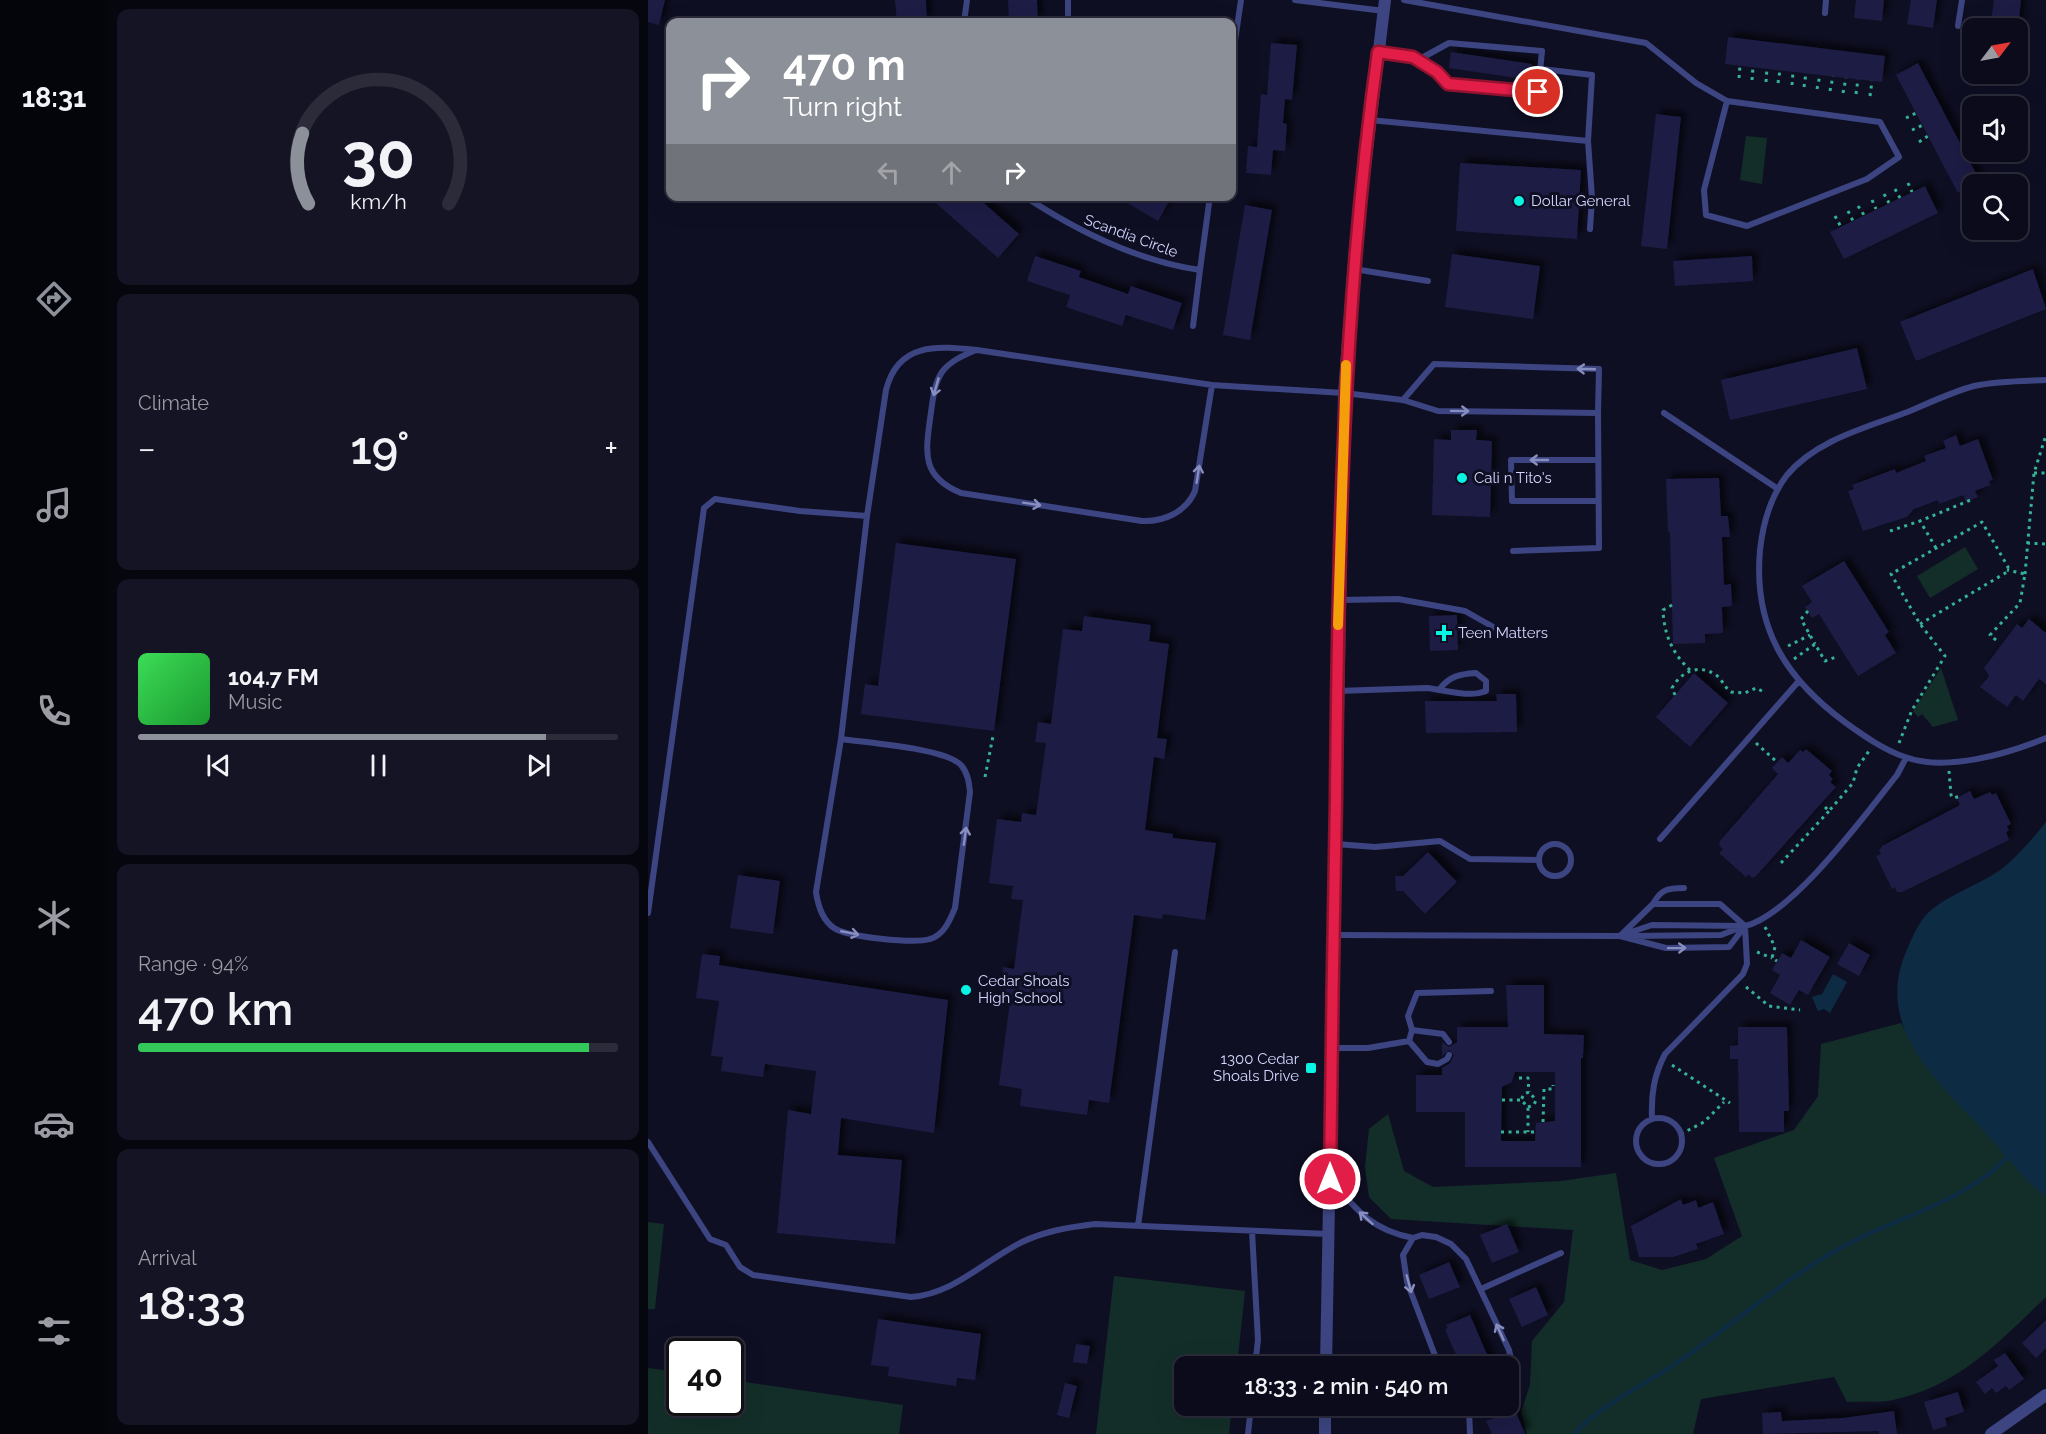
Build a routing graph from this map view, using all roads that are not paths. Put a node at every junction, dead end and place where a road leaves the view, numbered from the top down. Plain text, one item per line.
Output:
1 (966, 0) edge
2 (1068, 0) edge
3 (1241, 0) edge
4 (1295, 0) edge
5 (1404, 0) edge
6 (1826, 0) edge
7 (1962, 0) edge
8 (1306, 1) edge
9 (1385, 5) edge
10 (1825, 13) dead end
11 (964, 18) edge
12 (1068, 18) edge
13 (1958, 26) dead end
14 (1236, 34) edge
15 (1378, 52) junction
16 (1418, 60) junction
17 (1542, 69) junction
18 (1727, 101) junction
19 (1369, 120) junction
20 (1588, 141) junction
21 (1032, 201) edge
22 (1209, 201) edge
23 (1590, 229) dead end
24 (1353, 269) junction
25 (1200, 270) junction
26 (1428, 280) dead end
27 (1193, 326) dead end
28 (977, 350) junction
29 (2046, 380) edge
30 (1212, 385) junction
31 (1344, 393) junction
32 (1403, 400) junction
33 (1598, 413) junction
34 (1664, 413) dead end
35 (1598, 460) junction
36 (1778, 489) junction
37 (1597, 501) junction
38 (867, 516) junction
39 (1513, 551) dead end
40 (1339, 600) junction
41 (1495, 628) dead end
42 (1798, 682) junction
43 (1439, 690) junction
44 (1337, 691) junction
45 (2046, 738) edge
46 (842, 739) junction
47 (1906, 758) junction
48 (1660, 838) dead end
49 (1335, 844) junction
50 (1539, 860) junction
51 (1684, 888) dead end
52 (1653, 904) junction
53 (648, 913) edge
54 (1745, 926) junction
55 (1334, 935) junction
56 (1620, 936) junction
57 (1174, 952) dead end
58 (1491, 991) dead end
59 (1412, 1030) junction
60 (1409, 1041) junction
61 (1449, 1042) dead end
62 (1332, 1048) junction
63 (1449, 1055) dead end
64 (1652, 1118) junction
65 (648, 1142) edge
66 (1330, 1179) junction
67 (1138, 1226) junction
68 (1252, 1231) junction
69 (1329, 1234) junction
70 (1413, 1238) junction
71 (1561, 1253) dead end
72 (1481, 1288) junction
73 (1256, 1356) edge
74 (1326, 1356) edge
75 (1435, 1356) edge
76 (1510, 1356) edge
77 (2046, 1395) edge
78 (1250, 1416) edge
79 (1325, 1416) edge
80 (1469, 1416) edge
81 (1248, 1434) edge
82 (1325, 1434) edge
83 (1470, 1434) edge
84 (1991, 1434) edge

1 - 11 lane
2 - 12 lane
3 - 14 lane
4 - 8 lane
5 - 18 lane
6 - 10 lane
7 - 13 lane
8 - 9 lane
9 - 15 street
15 - 16 lane
15 - 19 street
16 - 17 lane
16 - 17 lane
17 - 20 lane
18 - 18 lane
19 - 20 lane
19 - 24 street
20 - 23 lane
21 - 25 lane, Scandia Circle
22 - 25 lane
24 - 26 lane
24 - 31 street
25 - 27 lane
28 - 30 lane
28 -> 30 lane
28 - 38 lane
29 - 36 lane
30 - 31 lane
31 - 32 lane
31 - 40 street
32 -> 33 lane
33 -> 32 lane
33 - 35 lane
34 - 36 lane
35 - 37 lane
35 -> 37 lane
36 - 42 lane
37 - 39 lane
38 - 46 lane
38 - 53 lane
40 - 41 lane
40 - 44 street
42 - 47 lane
42 - 48 lane
43 - 43 lane
43 - 44 lane
44 - 49 street
45 - 47 lane
46 -> 46 lane
47 - 54 lane
49 - 50 lane
49 - 55 street
50 - 50 lane
51 - 52 lane
52 - 54 lane
52 - 56 lane
54 - 56 lane
54 - 56 lane
56 -> 54 lane
54 - 64 lane
55 - 56 lane
55 - 62 street
57 - 67 lane
58 - 59 lane
59 - 60 lane
59 - 61 lane
60 - 62 lane
60 - 63 lane
62 - 66 street
64 - 64 lane
65 - 67 lane
66 - 69 street
70 -> 66 lane
67 - 68 lane
68 - 69 lane
68 - 73 lane
69 - 74 street
70 - 72 lane
70 -> 75 lane
71 - 72 lane
76 -> 72 lane
77 - 84 street
78 - 81 lane
79 - 82 street
80 - 83 lane

